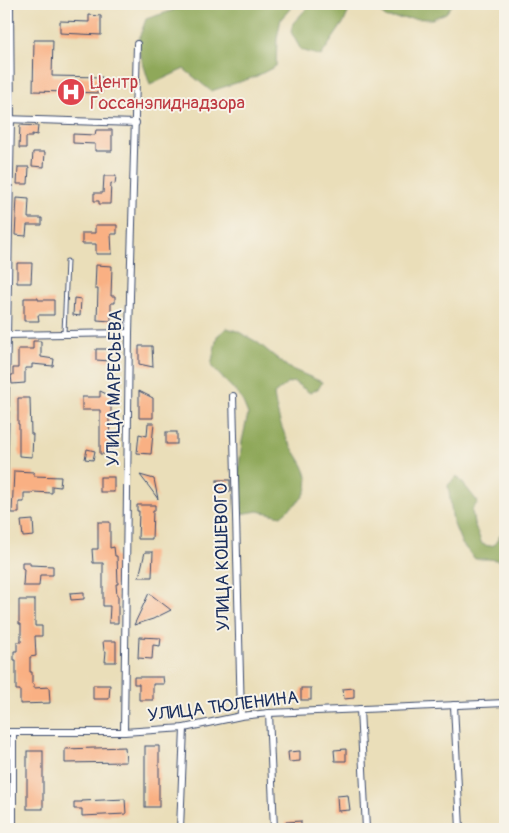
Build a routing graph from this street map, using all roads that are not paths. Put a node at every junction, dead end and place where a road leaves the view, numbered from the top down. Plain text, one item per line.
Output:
1 (10, 4) edge
2 (137, 44) dead end
3 (7, 119) edge
4 (136, 123) junction
5 (67, 261) dead end
6 (129, 333) junction
7 (64, 334) junction
8 (5, 335) edge
9 (233, 396) dead end
10 (4, 498) edge
11 (505, 703) edge
12 (454, 705) junction
13 (360, 709) junction
14 (269, 713) junction
15 (241, 716) junction
16 (184, 728) junction
17 (4, 732) edge
18 (13, 732) junction
19 (124, 732) junction
20 (14, 829) edge
21 (180, 829) edge
22 (274, 829) edge
23 (366, 829) edge
24 (460, 829) edge

1 - 3 street
2 - 4 street, УЛИЦА МАРЕСЬЕВА
3 - 4 street
3 - 8 street
4 - 6 street, УЛИЦА МАРЕСЬЕВА
5 - 7 lane
6 - 7 street
6 - 19 street, УЛИЦА МАРЕСЬЕВА
7 - 8 street
8 - 10 street
9 - 15 street, УЛИЦА КОШЕВОГО
11 - 12 street, УЛИЦА ТЮЛЕНИНА
12 - 13 street, УЛИЦА ТЮЛЕНИНА
12 - 24 street
13 - 14 street, УЛИЦА ТЮЛЕНИНА
13 - 23 street
14 - 15 street, УЛИЦА ТЮЛЕНИНА
14 - 22 street
15 - 16 street, УЛИЦА ТЮЛЕНИНА
16 - 19 street, УЛИЦА ТЮЛЕНИНА
16 - 21 street
17 - 18 street, УЛИЦА ТЮЛЕНИНА
18 - 19 street, УЛИЦА ТЮЛЕНИНА
18 - 20 street

